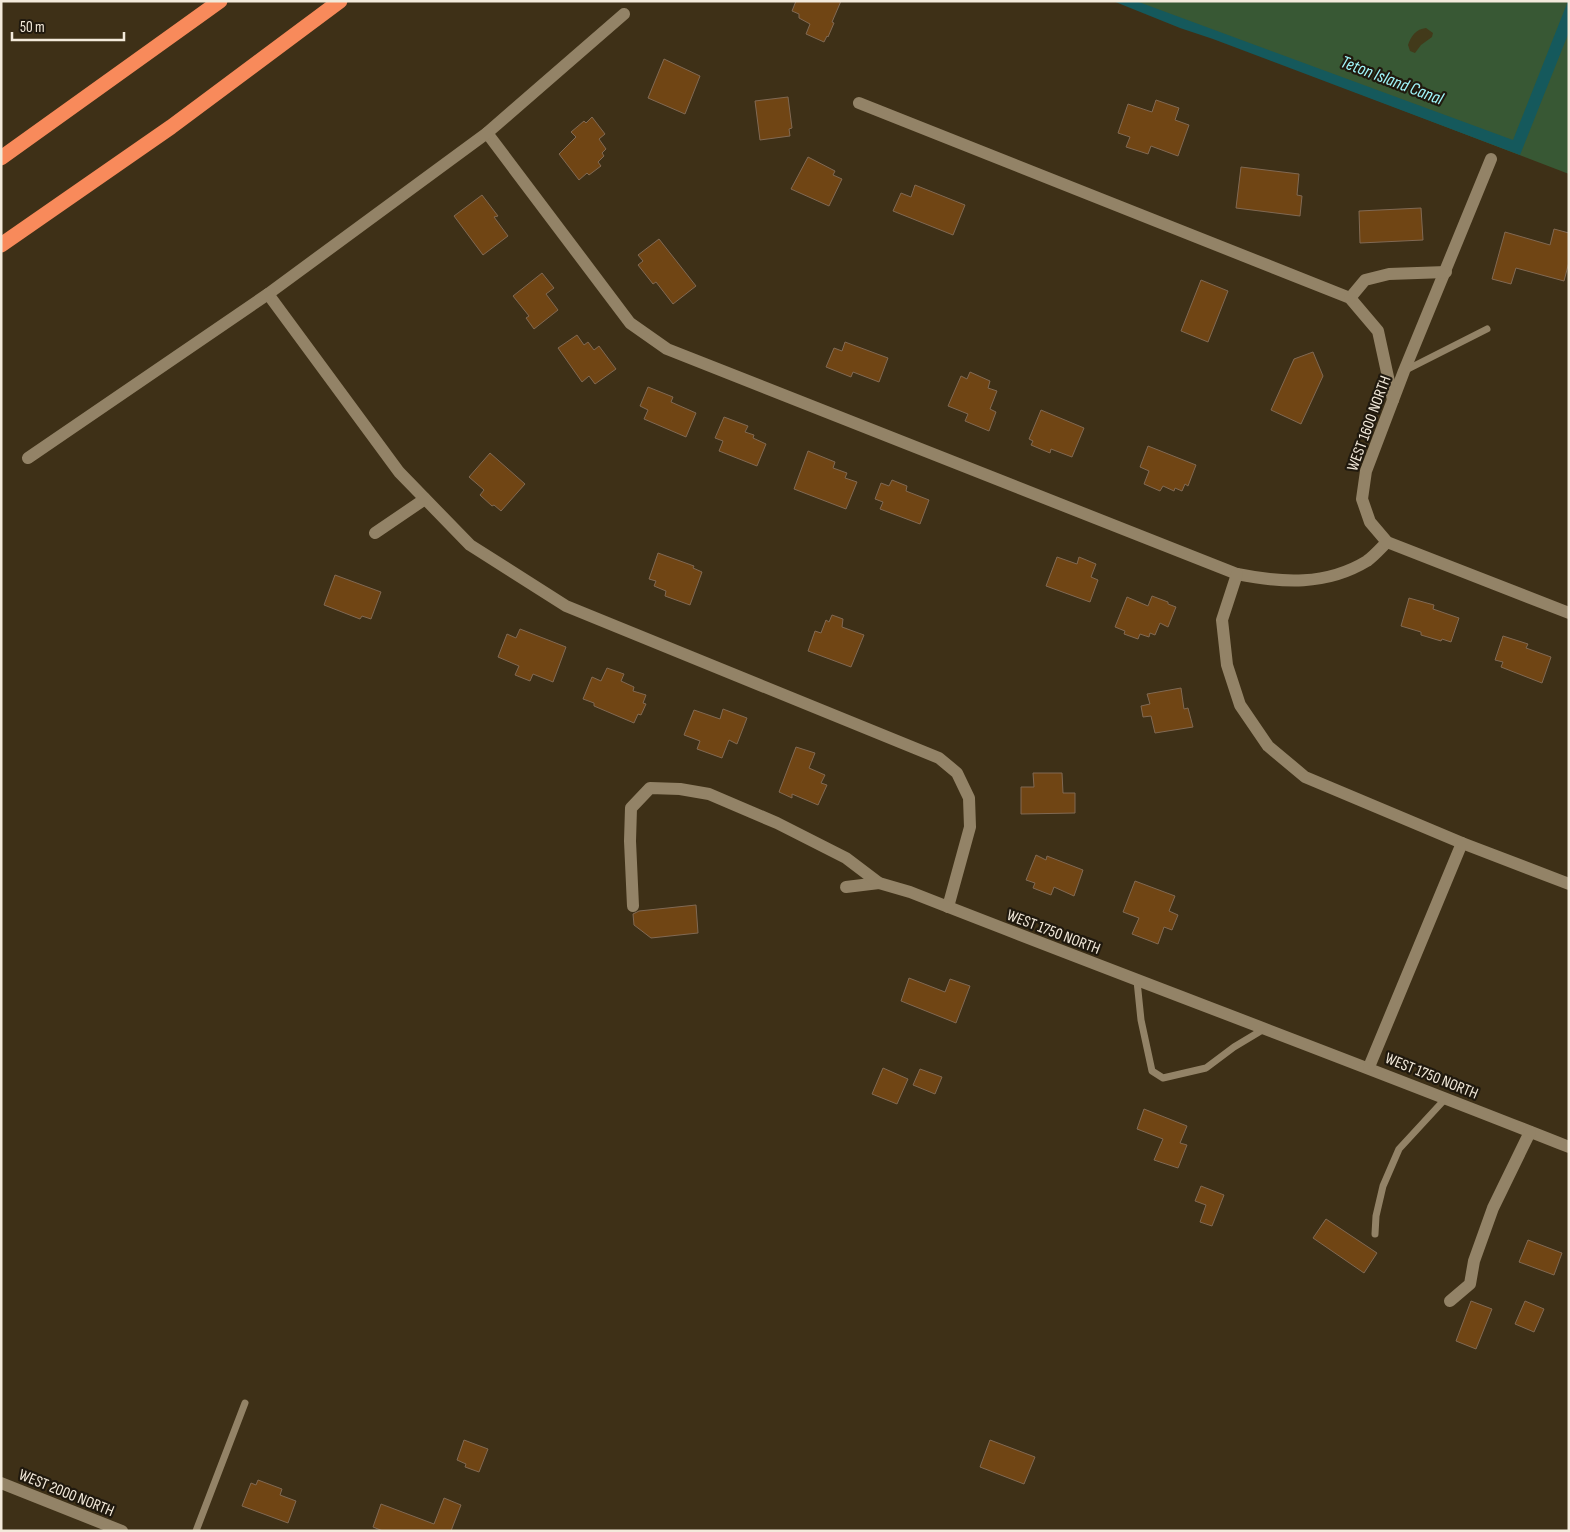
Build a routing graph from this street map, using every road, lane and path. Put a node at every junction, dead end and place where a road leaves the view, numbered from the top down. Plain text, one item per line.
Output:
1 (220, 1) edge
2 (340, 1) edge
3 (624, 14) dead end
4 (859, 102) dead end
5 (487, 133) junction
6 (1, 158) edge
7 (1491, 159) dead end
8 (1, 245) edge
9 (1446, 272) junction
10 (268, 294) junction
11 (1350, 298) junction
12 (1487, 329) dead end
13 (1404, 372) junction
14 (1393, 400) junction
15 (28, 458) dead end
16 (425, 499) junction
17 (375, 533) dead end
18 (1387, 542) junction
19 (1237, 574) junction
20 (1569, 613) edge
21 (1462, 843) junction
22 (879, 883) junction
23 (1569, 884) edge
24 (846, 887) dead end
25 (634, 906) dead end
26 (948, 907) junction
27 (1137, 981) junction
28 (1265, 1028) junction
29 (1369, 1068) junction
30 (1446, 1098) junction
31 (1530, 1132) junction
32 (1569, 1147) edge
33 (1375, 1234) dead end
34 (1450, 1301) dead end
35 (245, 1404) dead end
36 (1, 1483) edge
37 (122, 1531) edge
38 (196, 1531) edge

1 - 6 highway
2 - 8 highway
3 - 5 street
4 - 11 street
5 - 10 street
5 - 19 street
7 - 9 street, WEST 1600 NORTH
9 - 11 street
9 - 13 street, WEST 1600 NORTH
10 - 15 street
10 - 16 street
11 - 14 street
12 - 13 lane
13 - 14 street, WEST 1600 NORTH
14 - 18 street, WEST 1600 NORTH
16 - 17 street
16 - 26 street
18 - 19 street
18 - 20 street, WEST 1600 NORTH
19 - 21 street
21 - 23 street
21 - 29 street
22 - 24 street
22 - 25 street, WEST 1750 NORTH
22 - 26 street, WEST 1750 NORTH
26 - 27 street, WEST 1750 NORTH
27 - 28 street, WEST 1750 NORTH
27 - 28 lane
28 - 29 street, WEST 1750 NORTH
29 - 30 street, WEST 1750 NORTH
30 - 31 street, WEST 1750 NORTH
30 - 33 lane
31 - 32 street, WEST 1750 NORTH
31 - 34 street
35 - 38 lane
36 - 37 street, WEST 2000 NORTH

